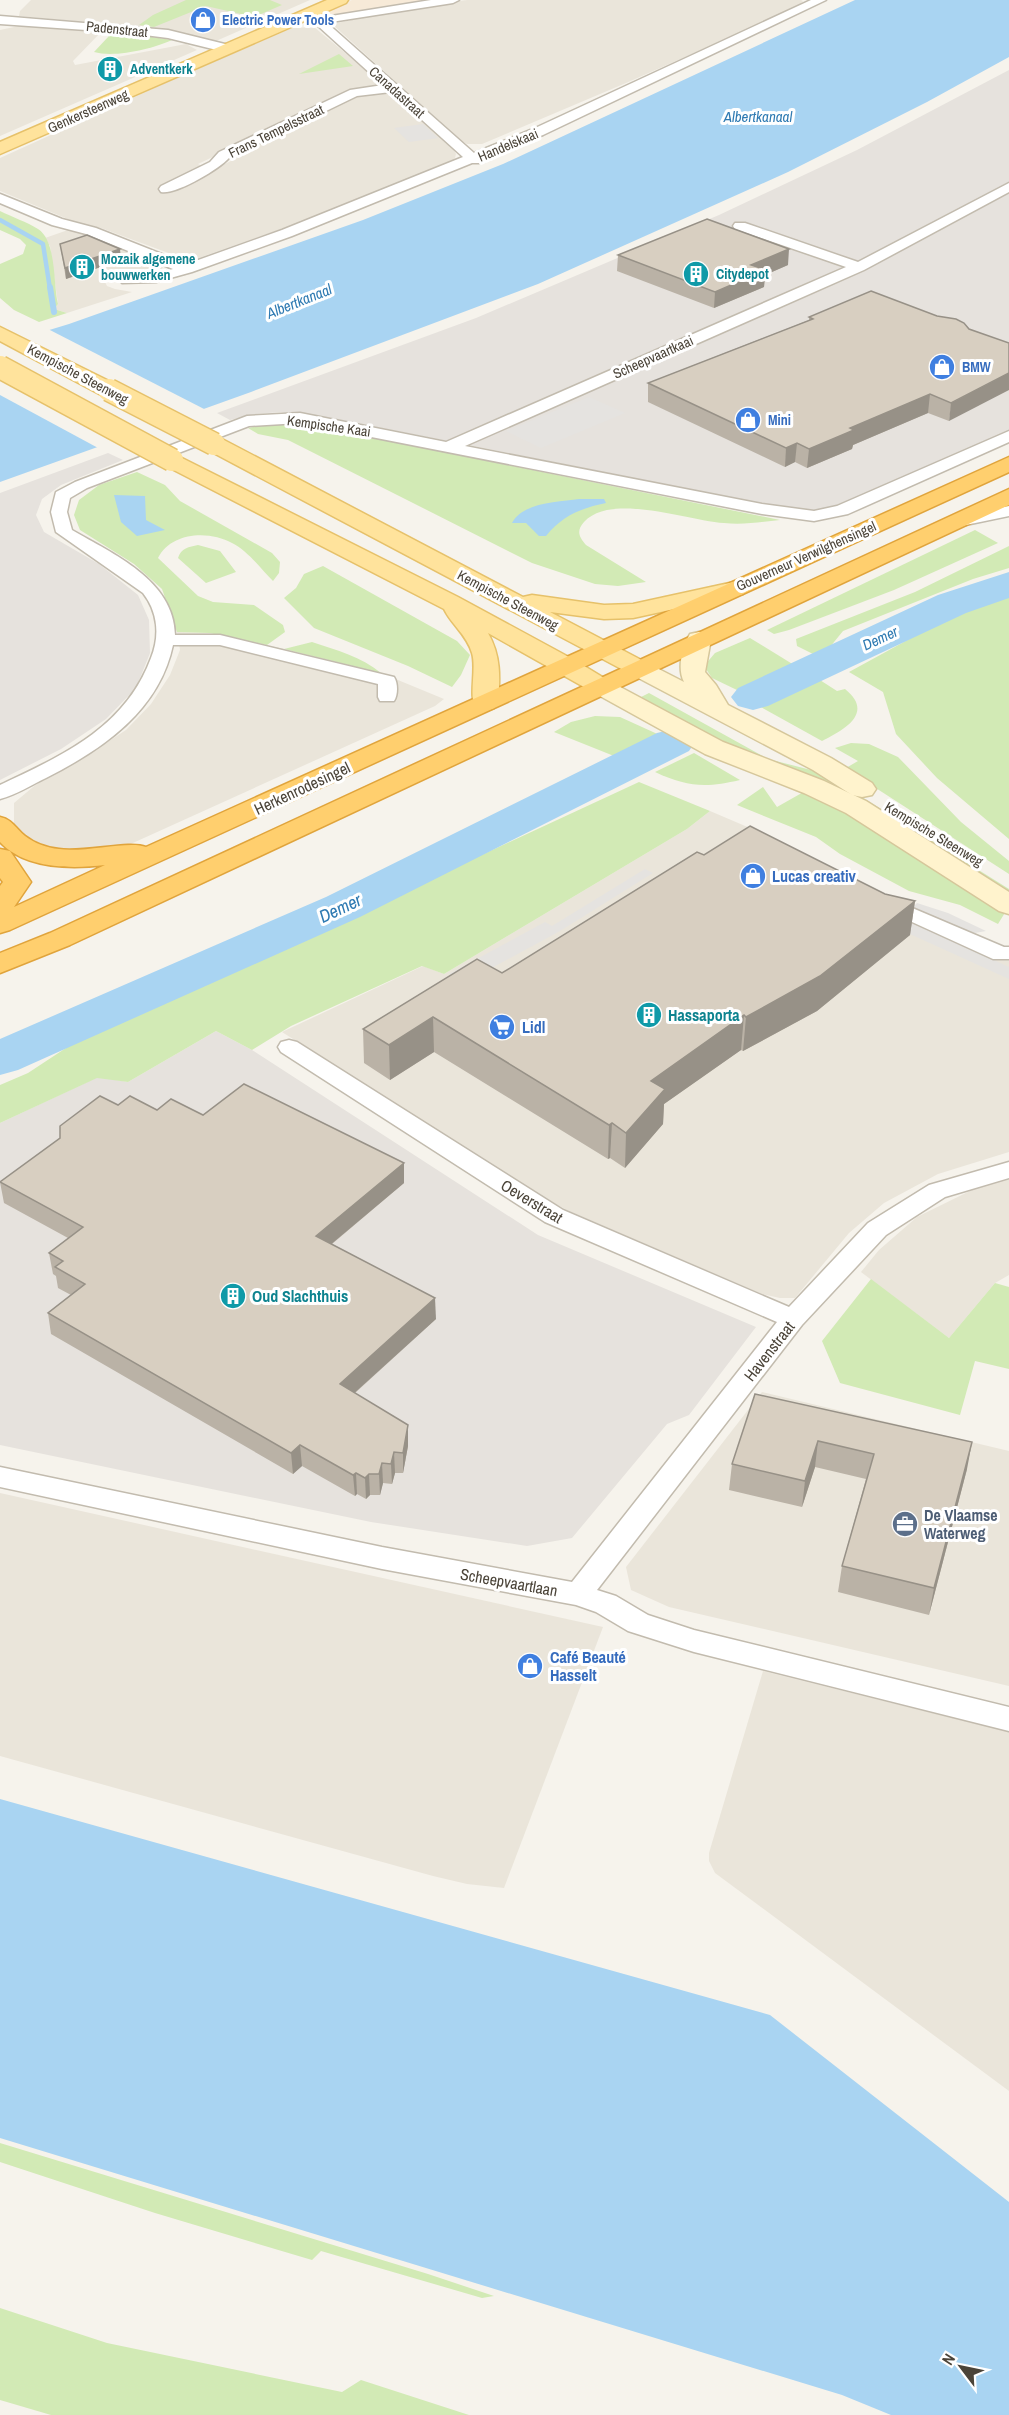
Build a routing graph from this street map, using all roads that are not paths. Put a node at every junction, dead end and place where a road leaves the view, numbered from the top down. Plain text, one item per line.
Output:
1 (340, 0) edge
2 (453, 0) edge
3 (820, 0) edge
4 (17, 7) dead end
5 (1, 21) edge
6 (229, 49) junction
7 (392, 88) junction
8 (0, 149) edge
9 (474, 160) junction
10 (1009, 187) edge
11 (166, 189) dead end
12 (0, 198) edge
13 (740, 226) dead end
14 (859, 267) junction
15 (187, 269) junction
16 (127, 280) dead end
17 (0, 333) edge
18 (0, 368) edge
19 (1009, 436) edge
20 (448, 447) junction
21 (1009, 464) edge
22 (1009, 496) edge
23 (762, 509) joint
24 (1009, 511) edge
25 (954, 522) junction
26 (734, 589) junction
27 (506, 599) junction
28 (449, 602) junction
29 (699, 639) junction
30 (166, 640) junction
31 (603, 649) junction
32 (567, 666) junction
33 (638, 668) junction
34 (600, 686) junction
35 (387, 698) dead end
36 (706, 699) junction
37 (485, 703) junction
38 (825, 780) junction
39 (0, 793) edge
40 (0, 825) edge
41 (182, 843) junction
42 (0, 857) edge
43 (1009, 880) edge
44 (884, 901) edge
45 (1009, 905) edge
46 (0, 906) edge
47 (0, 924) edge
48 (1009, 953) edge
49 (0, 964) edge
50 (289, 1047) dead end
51 (1009, 1170) edge
52 (793, 1319) junction
53 (0, 1477) edge
54 (578, 1594) junction
55 (1009, 1719) edge

1 - 6 main road, Genkersteenweg
2 - 7 street, Canadastraat
3 - 9 street, Handelskaai
4 - 5 street
5 - 6 street, Padenstraat
6 - 8 main road, Genkersteenweg
7 - 9 street, Canadastraat
7 - 11 street, Frans Tempelsstraat
9 - 15 street, Handelskaai
10 - 14 street, Scheepvaartkaai
12 - 15 street
13 - 14 street
14 - 20 street, Scheepvaartkaai
15 - 16 street, Handelskaai
17 - 27 main road, Kempische Steenweg, bridge
18 - 28 main road, Kempische Steenweg, bridge
19 - 23 street, Gouverneur Verwilghensingel
20 - 23 street, Kempische Kaai
20 - 30 street, Kempische Kaai
21 - 26 highway, Gouverneur Verwilghensingel
22 - 25 highway, Gouverneur Verwilghensingel
24 - 25 street, Gouverneur Verwilghensingel
25 - 29 highway, Gouverneur Verwilghensingel
26 - 27 main road
26 - 31 highway, Gouverneur Verwilghensingel
27 - 31 main road, Kempische Steenweg
28 - 32 main road, Kempische Steenweg
28 - 37 main road
29 - 33 highway, Gouverneur Verwilghensingel
29 - 36 main road
30 - 35 street
30 - 39 street, Kempische Kaai
31 - 32 highway, Herkenrodesingel
31 - 33 main road, Kempische Steenweg
32 - 34 main road, Kempische Steenweg
32 - 37 highway, Herkenrodesingel
33 - 34 highway, Gouverneur Verwilghensingel
33 - 36 main road, Kempische Steenweg
34 - 38 main road, Kempische Steenweg
34 - 49 highway
36 - 38 main road, Kempische Steenweg
37 - 41 highway, Herkenrodesingel
38 - 43 main road, Kempische Steenweg
38 - 45 main road, Kempische Steenweg
40 - 41 highway
41 - 47 highway, Herkenrodesingel
42 - 46 highway
44 - 48 street
50 - 52 street, Oeverstraat
51 - 52 street, Havenstraat
52 - 54 street, Havenstraat
53 - 54 street, Scheepvaartlaan
54 - 55 street, Scheepvaartlaan

